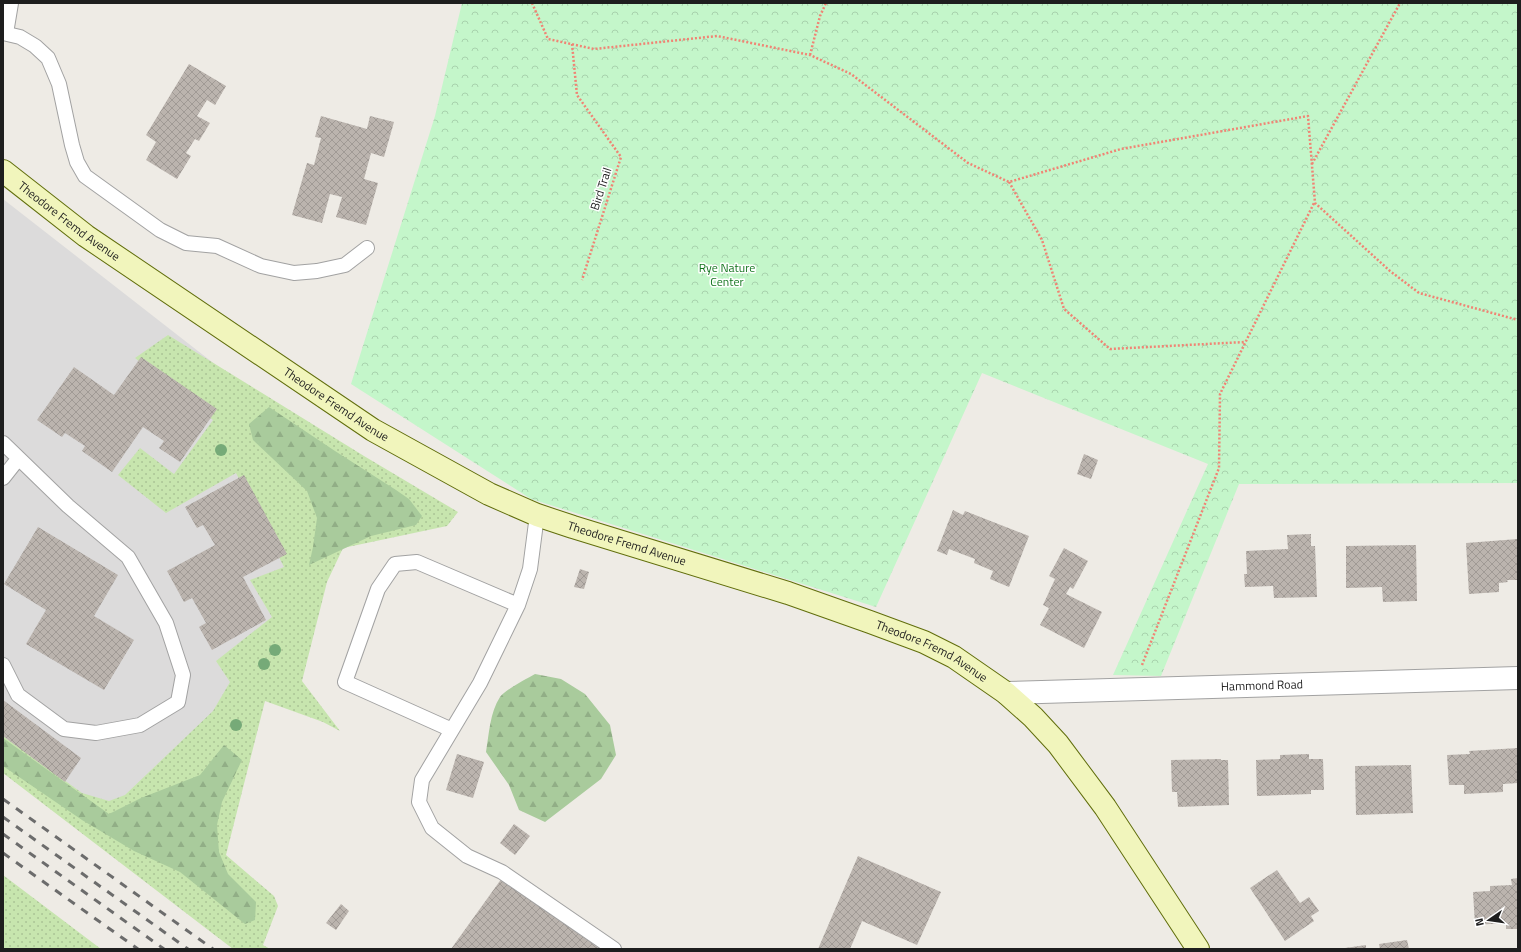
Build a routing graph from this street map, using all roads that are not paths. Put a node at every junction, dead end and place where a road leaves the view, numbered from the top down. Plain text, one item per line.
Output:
1 (7, 3) edge
2 (3, 27) edge
3 (3, 33) edge
4 (3, 171) edge
5 (367, 248) dead end
6 (3, 443) edge
7 (18, 459) junction
8 (3, 478) edge
9 (537, 515) junction
10 (518, 604) junction
11 (3, 665) edge
12 (1518, 678) edge
13 (1006, 693) junction
14 (452, 730) junction
15 (614, 949) edge
16 (1198, 949) edge

1 - 2 street
3 - 5 lane
4 - 9 street, Theodore Fremd Avenue
6 - 7 lane
7 - 8 lane
7 - 11 lane
9 - 10 lane
9 - 13 street, Theodore Fremd Avenue
10 - 14 lane
10 - 14 lane
12 - 13 street, Hammond Road
13 - 16 street, Theodore Fremd Avenue
14 - 15 lane

